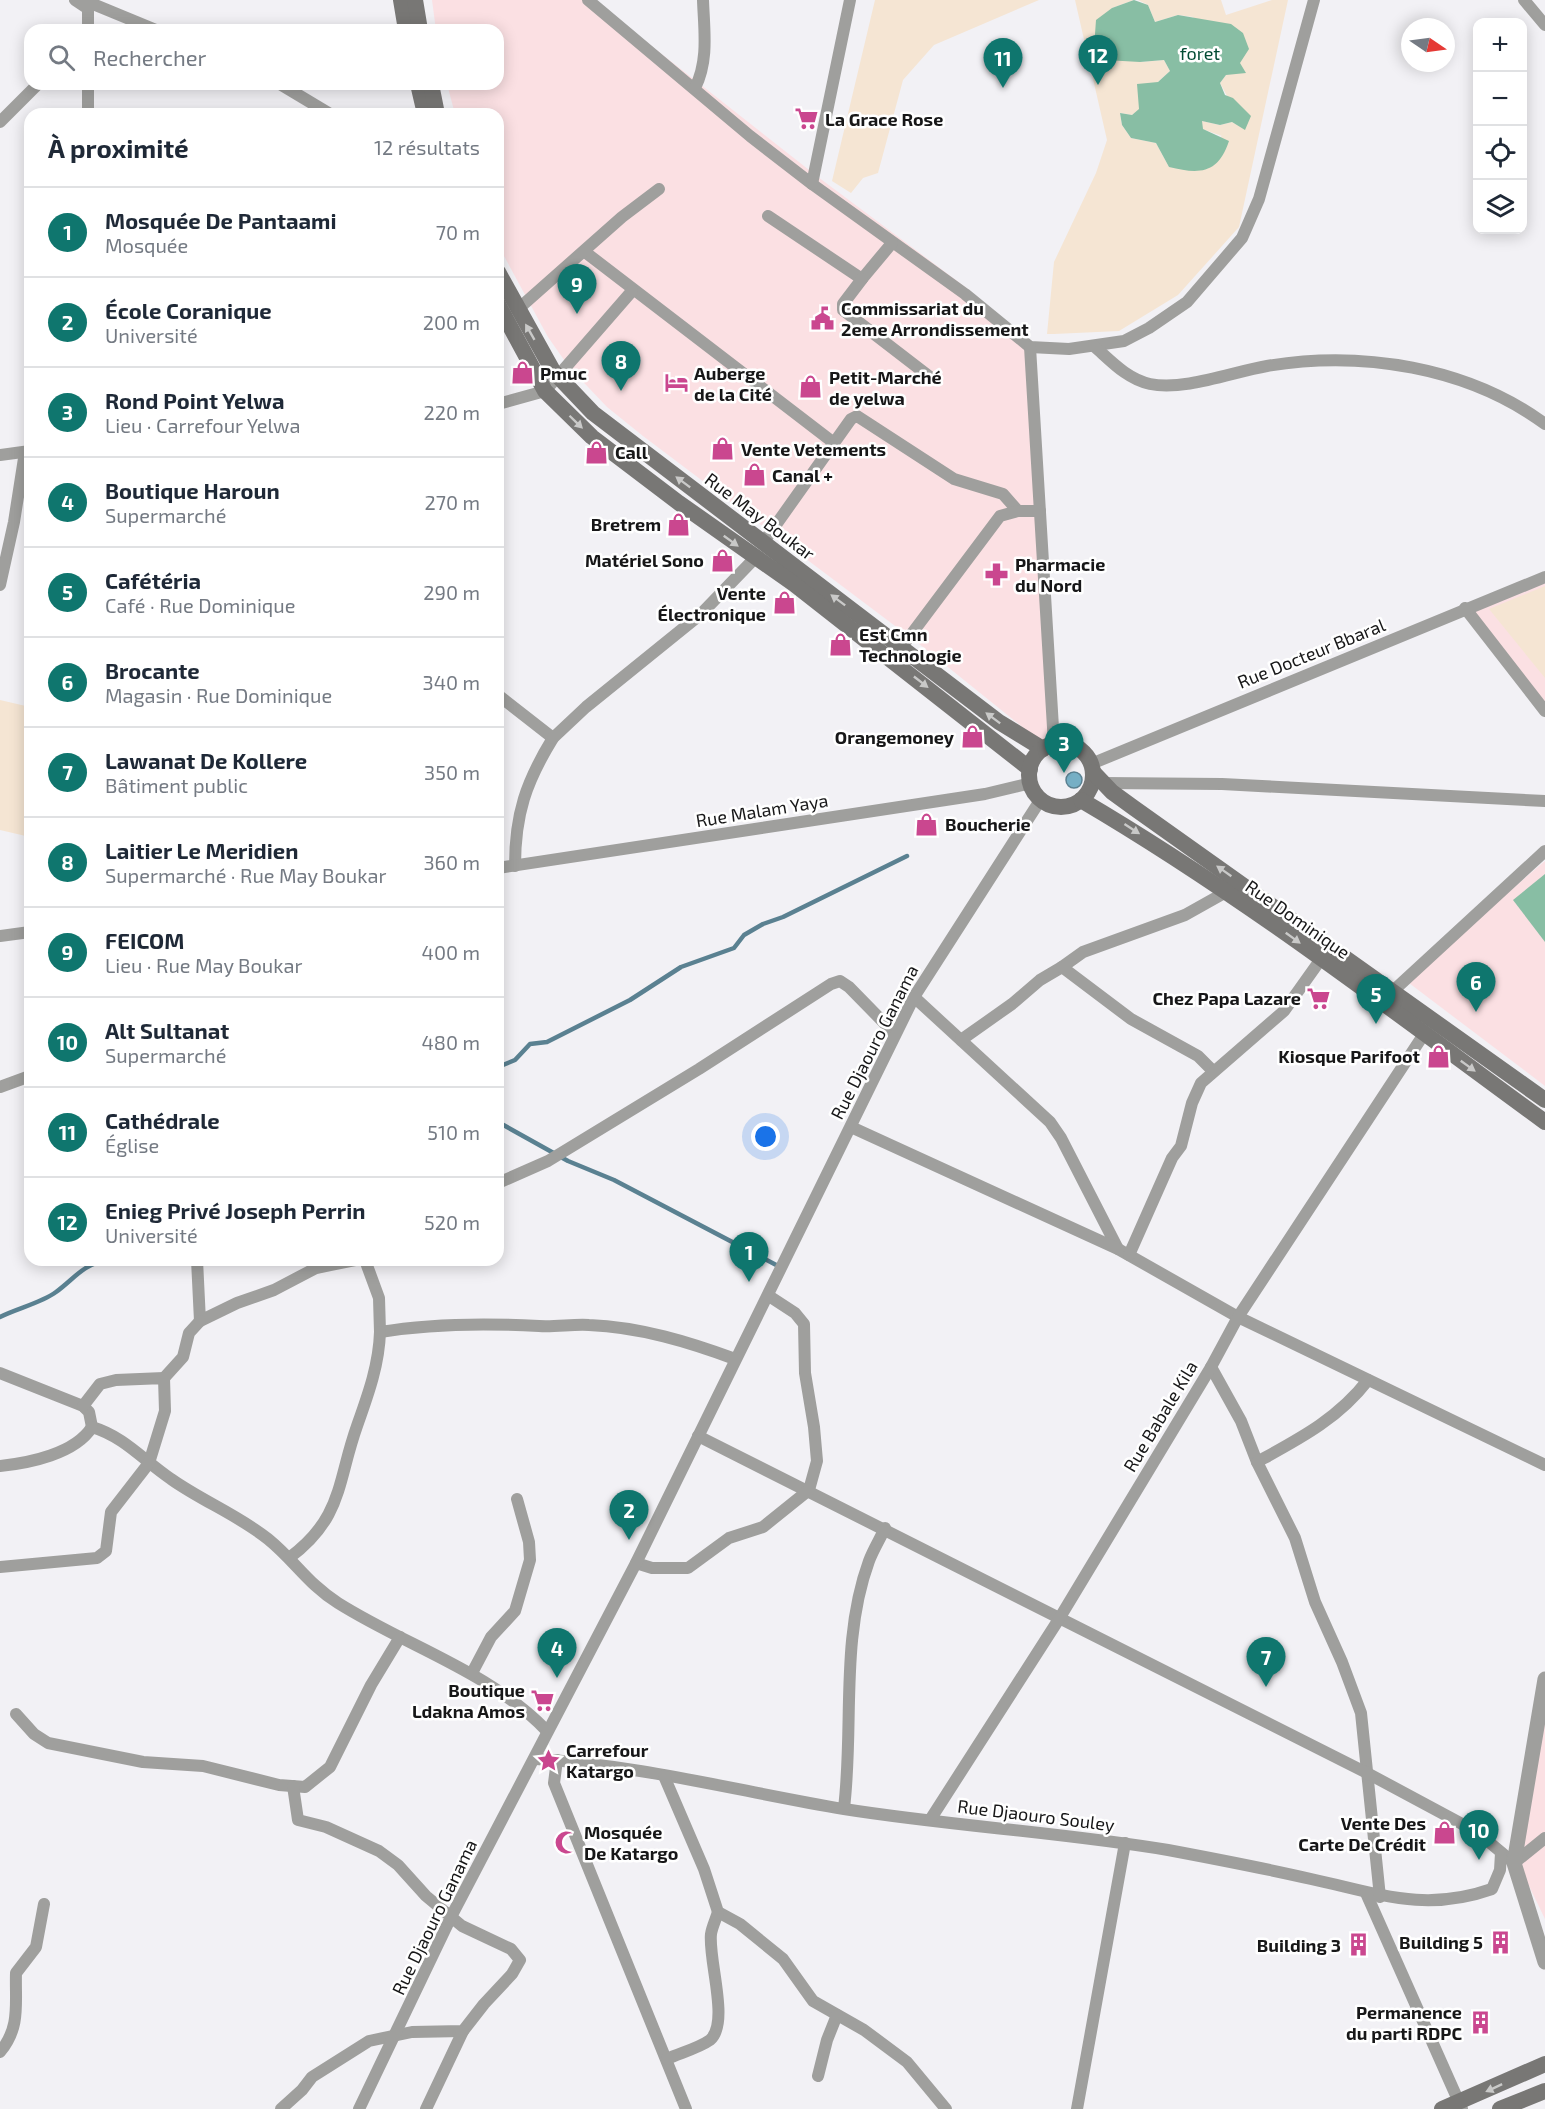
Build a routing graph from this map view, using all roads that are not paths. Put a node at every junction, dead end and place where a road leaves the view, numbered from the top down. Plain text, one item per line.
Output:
1 (75, 0) edge
2 (401, 0) edge
3 (415, 0) edge
4 (588, 0) edge
5 (703, 0) edge
6 (850, 0) edge
7 (1314, 0) edge
8 (1524, 0) edge
9 (88, 4) edge
10 (87, 24) edge
11 (140, 24) edge
12 (405, 24) edge
13 (419, 24) edge
14 (1545, 26) edge
15 (695, 88) junction
16 (32, 90) edge
17 (88, 90) edge
18 (290, 90) edge
19 (419, 90) edge
20 (431, 90) edge
21 (88, 108) edge
22 (320, 108) edge
23 (424, 108) edge
24 (436, 108) edge
25 (0, 122) edge
26 (812, 184) junction
27 (659, 189) dead end
28 (768, 216) dead end
29 (892, 243) junction
30 (585, 252) junction
31 (862, 279) junction
32 (504, 284) edge
33 (632, 291) junction
34 (517, 310) junction
35 (504, 315) edge
36 (1094, 346) junction
37 (1030, 347) junction
38 (559, 376) junction
39 (930, 377) dead end
40 (545, 391) junction
41 (504, 402) edge
42 (1545, 424) edge
43 (834, 443) junction
44 (24, 452) edge
45 (0, 455) edge
46 (24, 474) edge
47 (1018, 511) junction
48 (1040, 511) junction
49 (763, 543) junction
50 (755, 558) junction
51 (1545, 577) edge
52 (0, 585) edge
53 (1465, 608) junction
54 (901, 648) junction
55 (504, 700) edge
56 (1545, 711) edge
57 (553, 738) junction
58 (1048, 746) junction
59 (1096, 773) junction
60 (1030, 776) junction
61 (1041, 799) junction
62 (1081, 800) junction
63 (1545, 801) edge
64 (1545, 851) edge
65 (515, 866) junction
66 (504, 867) edge
67 (1226, 892) junction
68 (24, 933) edge
69 (0, 936) edge
70 (1321, 959) junction
71 (1062, 967) junction
72 (1393, 991) junction
73 (914, 997) junction
74 (1420, 1024) junction
75 (895, 1034) junction
76 (961, 1040) junction
77 (1213, 1071) junction
78 (24, 1078) edge
79 (0, 1087) edge
80 (1545, 1100) edge
81 (1545, 1122) edge
82 (851, 1126) junction
83 (504, 1180) edge
84 (1118, 1249) junction
85 (1130, 1255) junction
86 (197, 1266) edge
87 (326, 1266) edge
88 (367, 1266) edge
89 (769, 1296) junction
90 (1238, 1317) junction
91 (200, 1321) junction
92 (380, 1332) junction
93 (735, 1359) junction
94 (1210, 1367) junction
95 (0, 1373) edge
96 (164, 1378) junction
97 (1368, 1380) junction
98 (82, 1406) junction
99 (92, 1427) junction
100 (698, 1436) junction
101 (1257, 1462) junction
102 (149, 1463) junction
103 (1545, 1465) edge
104 (0, 1466) edge
105 (809, 1490) junction
106 (517, 1499) dead end
107 (885, 1528) junction
108 (288, 1558) junction
109 (636, 1563) junction
110 (0, 1567) edge
111 (1059, 1619) junction
112 (400, 1637) junction
113 (472, 1673) junction
114 (1545, 1679) edge
115 (16, 1714) dead end
116 (548, 1731) junction
117 (536, 1759) junction
118 (556, 1760) junction
119 (1367, 1773) junction
120 (664, 1776) junction
121 (293, 1786) junction
122 (844, 1808) junction
123 (930, 1820) junction
124 (1545, 1838) edge
125 (1125, 1843) junction
126 (1501, 1853) junction
127 (1514, 1863) junction
128 (1366, 1893) junction
129 (1380, 1897) junction
130 (44, 1904) dead end
131 (718, 1912) junction
132 (452, 1915) junction
133 (1545, 1962) edge
134 (837, 2015) junction
135 (463, 2031) junction
136 (396, 2035) junction
137 (0, 2052) edge
138 (667, 2059) junction
139 (1545, 2064) edge
140 (818, 2076) dead end
141 (1545, 2091) edge
142 (1528, 2098) junction
143 (1545, 2102) edge
144 (1461, 2106) edge
145 (281, 2109) edge
146 (359, 2109) edge
147 (426, 2109) edge
148 (686, 2109) edge
149 (946, 2109) edge
150 (1077, 2109) edge
151 (1442, 2109) edge
152 (1500, 2109) edge

1 - 9 street
2 - 12 main road
3 - 13 main road
4 - 15 street
5 - 15 street
6 - 26 street
7 - 36 street
8 - 14 street
9 - 10 street
9 - 11 street
15 - 26 street
16 - 25 street
17 - 21 street
18 - 22 street
19 - 23 main road
20 - 24 main road
26 - 29 street
27 - 30 street
28 - 31 street
29 - 31 street
29 - 37 street
30 - 33 street
30 - 34 street
31 - 39 street
32 - 34 main road, Rue May Boukar
33 - 38 street
33 - 43 street
38 -> 34 main road, Rue May Boukar
35 - 40 main road, Rue May Boukar
36 - 37 street
36 - 42 street
37 - 48 street
38 - 40 street
49 -> 38 main road, Rue May Boukar
40 - 41 street
40 -> 50 main road, Rue May Boukar
43 - 47 street
43 - 49 street
44 - 45 street
46 - 52 street
47 - 48 street
47 - 54 street
48 - 58 street
54 -> 49 main road, Rue May Boukar
50 - 57 street
50 -> 60 main road, Rue May Boukar
51 - 53 street, Rue Docteur Bbaral
53 - 56 street
53 - 59 street, Rue Docteur Bbaral
58 -> 54 main road, Rue May Boukar
55 - 57 street
57 - 65 street
58 - 59 main road
58 - 60 main road
59 - 62 main road
59 - 63 street
72 -> 59 main road, Rue Dominique
60 - 61 main road
60 - 65 street, Rue Malam Yaya
61 - 62 main road
61 - 73 street, Rue Djaouro Ganama
62 -> 67 main road, Rue Dominique
64 - 72 street
65 - 66 street, Rue Malam Yaya
67 -> 70 main road, Rue Dominique
67 - 71 street
68 - 69 street
70 - 74 main road, Rue Dominique
70 - 77 street
71 - 76 street
71 - 77 street
72 - 74 main road, Rue Dominique
73 - 75 street, Rue Djaouro Ganama
73 - 76 street
74 - 80 main road, Rue Dominique
74 -> 81 main road, Rue Dominique
74 - 90 street, Rue Babale Kila
75 - 82 street, Rue Djaouro Ganama
75 - 83 street
76 - 84 street
77 - 85 street
78 - 79 street
82 - 84 street
82 - 89 street, Rue Djaouro Ganama
84 - 85 street
85 - 90 street
86 - 91 street
87 - 91 street
88 - 92 street
89 - 93 street, Rue Djaouro Ganama
89 - 105 street
90 - 94 street, Rue Babale Kila
90 - 97 street
91 - 96 street
92 - 93 street
92 - 108 street
93 - 100 street, Rue Djaouro Ganama
94 - 101 street
94 - 111 street, Rue Babale Kila
95 - 98 street
96 - 98 street
96 - 102 street
97 - 101 street
97 - 103 street
98 - 99 street
99 - 102 street
99 - 104 street
100 - 105 street
100 - 109 street, Rue Djaouro Ganama
101 - 119 street
102 - 108 street
102 - 110 street
105 - 107 street
105 - 109 street
106 - 113 street
107 - 111 street
107 - 122 street
108 - 112 street
109 - 116 street, Rue Djaouro Ganama
111 - 119 street
111 - 123 street, Rue Babale Kila
112 - 113 street
112 - 121 street
113 - 116 street
114 - 127 street
115 - 121 street
116 - 117 street, Rue Djaouro Ganama
117 - 118 street, Rue Djaouro Souley
117 - 132 street, Rue Djaouro Ganama
118 - 120 street, Rue Djaouro Souley
118 - 138 street
119 - 126 street
119 - 129 street
120 - 122 street, Rue Djaouro Souley
120 - 131 street
121 - 132 street
122 - 123 street, Rue Djaouro Souley
123 - 125 street, Rue Djaouro Souley
124 - 127 street
125 - 128 street, Rue Djaouro Souley
125 - 150 street
126 - 127 street
126 - 129 street, Rue Djaouro Souley
127 - 133 street
128 - 129 street, Rue Djaouro Souley
128 - 144 street
130 - 137 street
131 - 134 street
131 - 138 street
132 - 135 street
132 - 136 street, Rue Djaouro Ganama
134 - 140 street
134 - 149 street
135 - 136 street
135 - 147 street
136 - 145 street
136 - 146 street, Rue Djaouro Ganama
138 - 148 street
139 -> 144 main road
141 - 142 main road
142 - 143 main road
142 - 152 main road
144 - 151 main road

